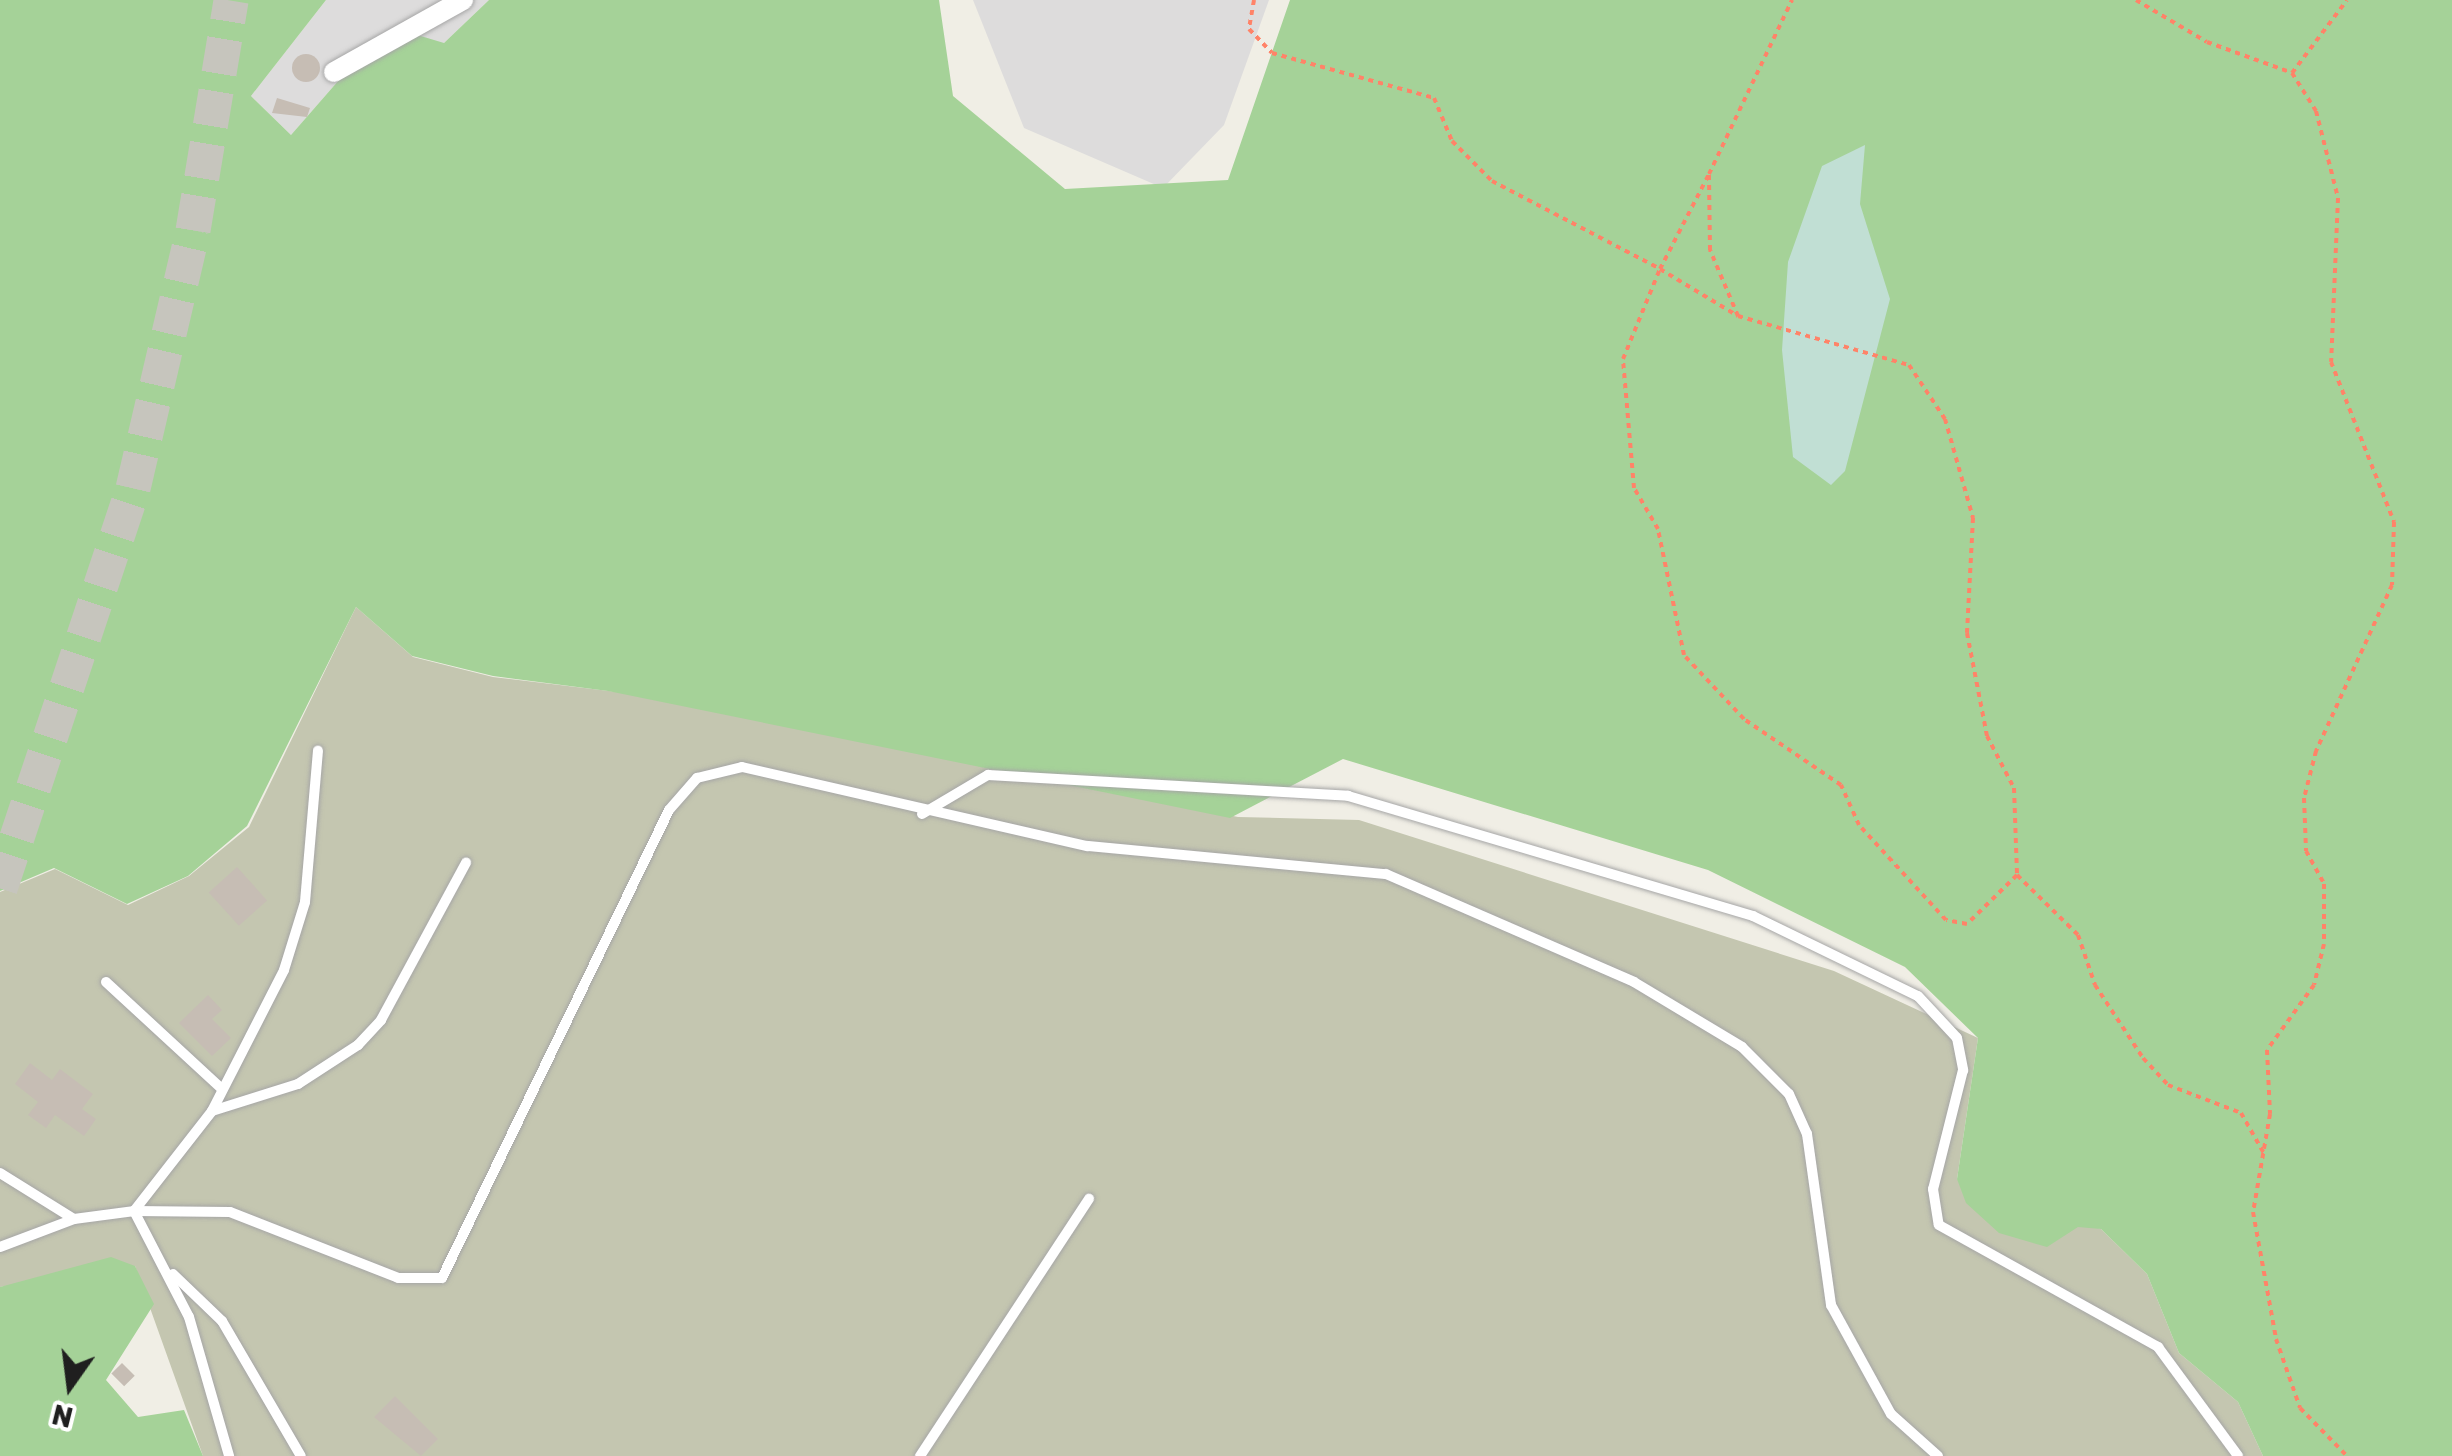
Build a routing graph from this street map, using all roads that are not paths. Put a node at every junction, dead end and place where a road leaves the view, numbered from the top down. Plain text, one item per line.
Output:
1 (463, 0) edge
2 (334, 72) dead end
3 (318, 751) dead end
4 (922, 814) junction
5 (466, 863) dead end
6 (106, 982) dead end
7 (222, 1089) junction
8 (212, 1111) junction
9 (0, 1173) edge
10 (1089, 1200) dead end
11 (134, 1211) junction
12 (74, 1219) junction
13 (0, 1247) edge
14 (172, 1273) junction
15 (228, 1456) edge
16 (301, 1456) edge
17 (920, 1456) edge
18 (1938, 1456) edge
19 (2238, 1456) edge

1 - 2 street
3 - 7 lane
4 - 11 lane
4 - 18 lane
4 - 19 lane
5 - 8 lane
6 - 7 lane
7 - 8 lane
8 - 11 lane
9 - 12 lane
10 - 17 lane
11 - 12 lane
11 - 14 lane
12 - 13 lane
14 - 15 lane
14 - 16 lane

